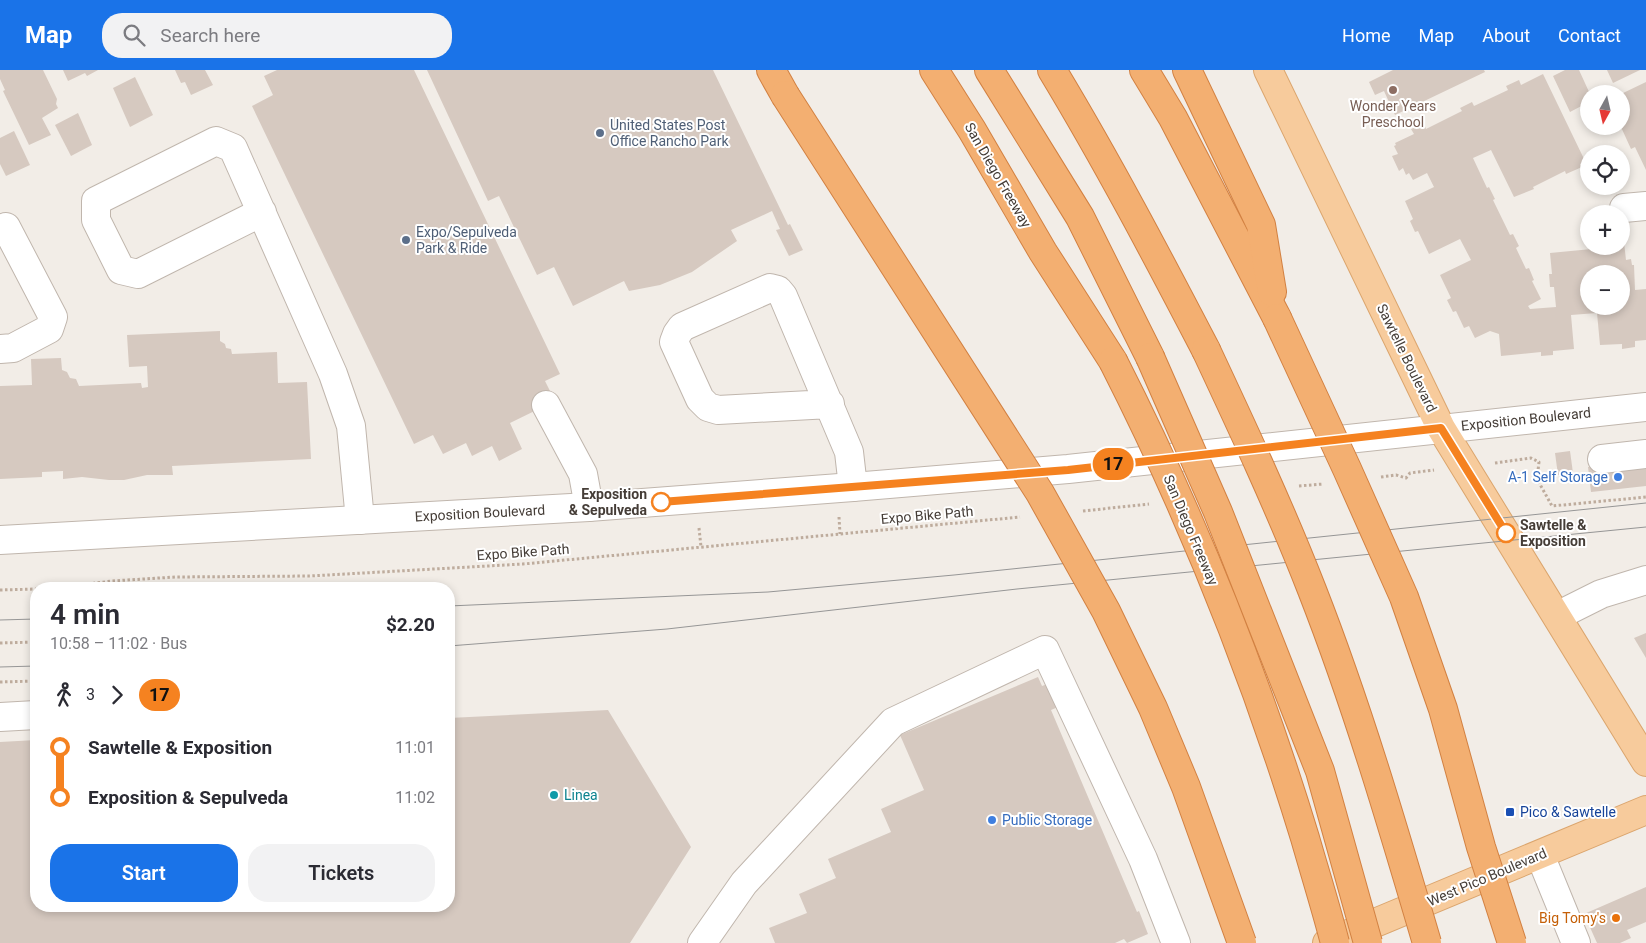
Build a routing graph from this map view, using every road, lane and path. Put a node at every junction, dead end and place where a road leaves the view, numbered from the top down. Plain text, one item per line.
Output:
1 (770, 70) edge
2 (934, 70) edge
3 (988, 70) edge
4 (1052, 70) edge
5 (1144, 70) edge
6 (1187, 70) edge
7 (1268, 70) edge
8 (262, 212) junction
9 (6, 227) dead end
10 (1277, 318) junction
11 (0, 349) edge
12 (546, 404) dead end
13 (830, 404) junction
14 (1646, 407) edge
15 (1441, 428) junction
16 (1646, 454) edge
17 (1531, 458) dead end
18 (1602, 459) dead end
19 (854, 487) junction
20 (1646, 497) edge
21 (589, 508) junction
22 (999, 519) dead end
23 (360, 520) junction
24 (0, 540) edge
25 (1646, 580) edge
26 (104, 582) edge
27 (30, 589) edge
28 (0, 590) edge
29 (1557, 616) junction
30 (30, 642) edge
31 (0, 643) edge
32 (30, 681) edge
33 (0, 682) edge
34 (30, 715) edge
35 (0, 717) edge
36 (1646, 762) edge
37 (1646, 810) edge
38 (1540, 855) junction
39 (702, 943) edge
40 (1176, 943) edge
41 (1242, 943) edge
42 (1327, 943) edge
43 (1336, 943) edge
44 (1368, 943) edge
45 (1426, 943) edge
46 (1512, 943) edge
47 (1576, 943) edge

1 - 41 highway, bridge
2 - 43 highway, San Diego Freeway, bridge
3 - 44 highway, bridge
4 - 45 highway, bridge
5 - 10 highway
6 - 10 highway
7 - 15 main road, Sawtelle Boulevard
8 - 8 street
8 - 23 street
9 - 11 street
10 - 46 highway, bridge
12 - 21 street
13 - 13 street
13 - 19 street
14 - 15 street, Exposition Boulevard
15 - 19 street, Exposition Boulevard
15 - 29 main road, Sawtelle Boulevard
16 - 18 street
17 - 20 path
19 - 21 street, Exposition Boulevard
21 - 23 street, Exposition Boulevard
22 - 26 path, Expo Bike Path
23 - 24 street, Exposition Boulevard
25 - 29 street
27 - 28 path
29 - 36 main road, Sawtelle Boulevard
30 - 31 path
32 - 33 path
34 - 35 street
37 - 38 main road, West Pico Boulevard
38 - 42 main road, West Pico Boulevard
38 - 47 street
39 - 40 street

